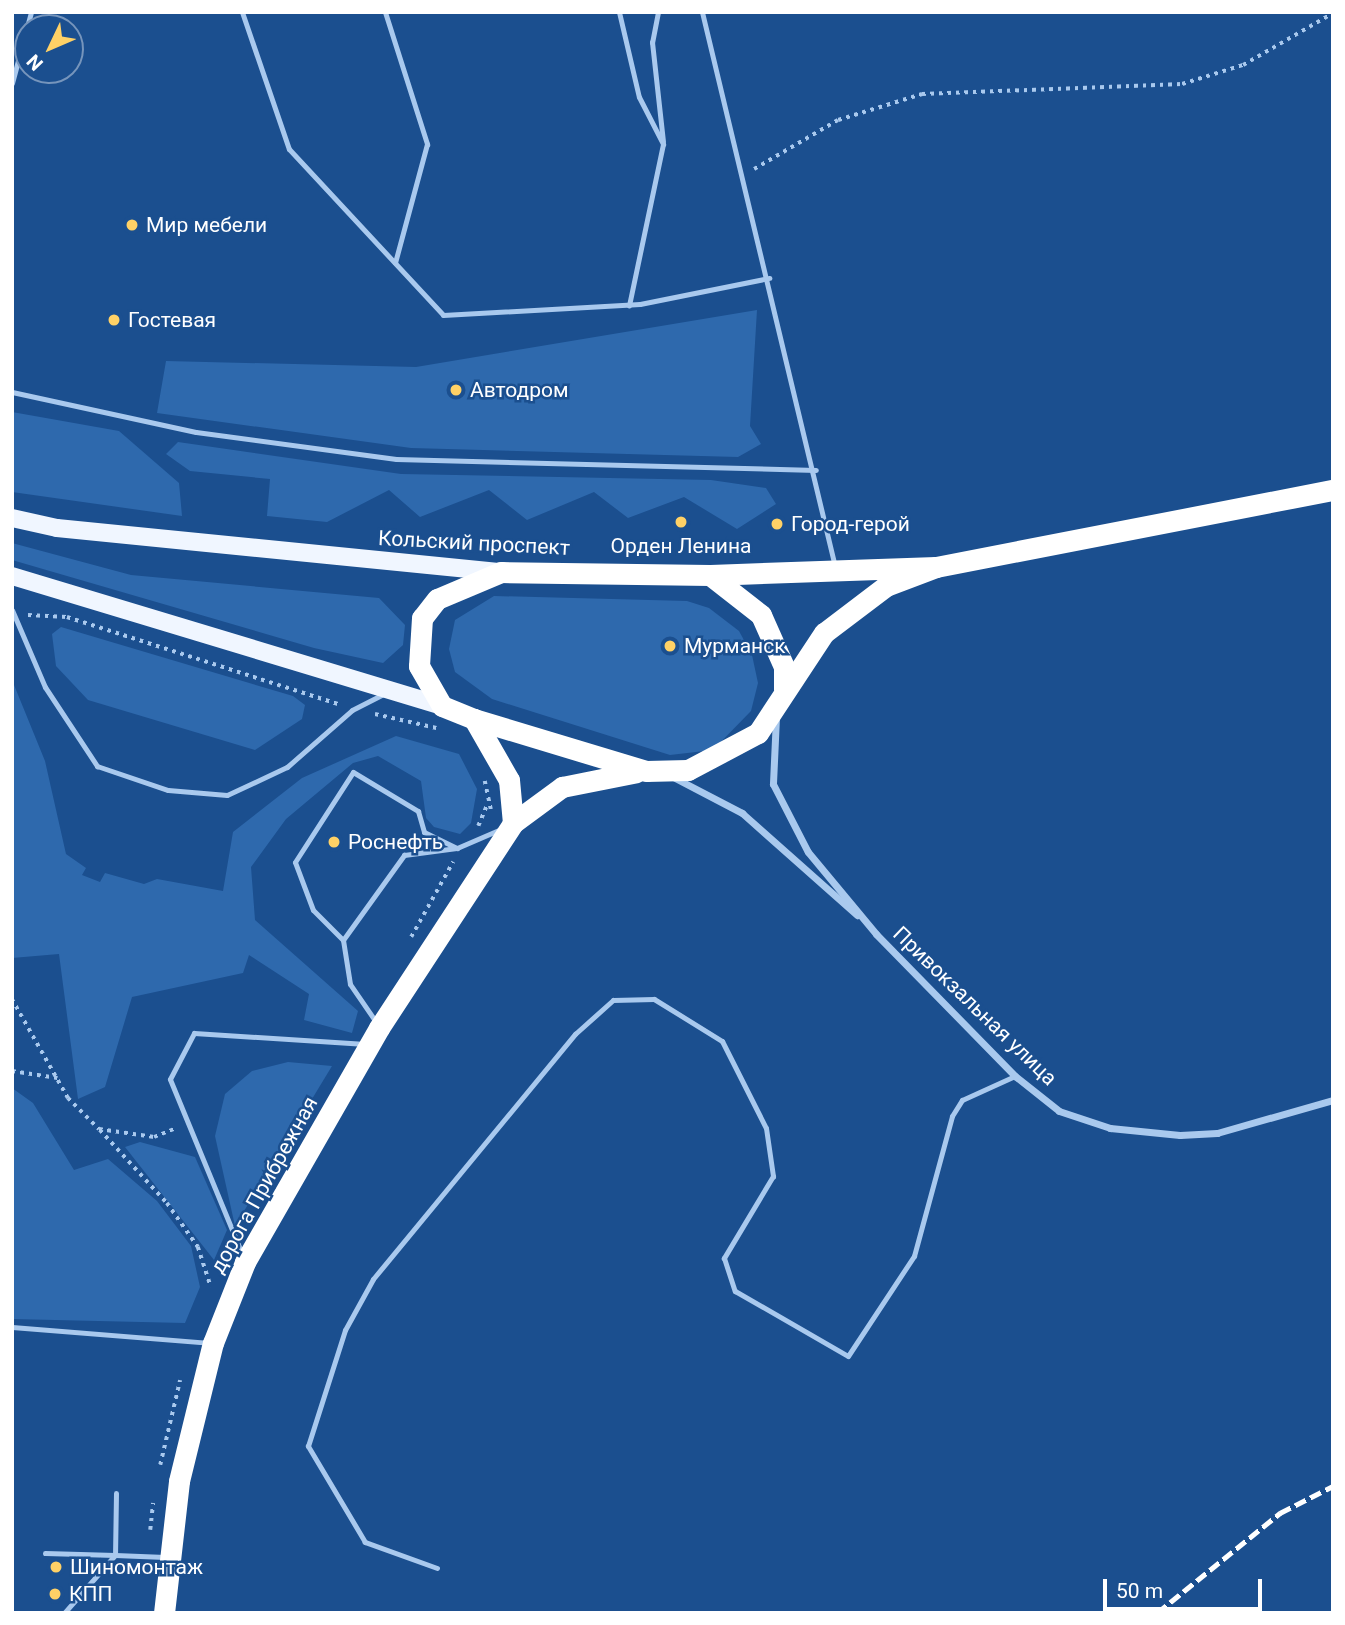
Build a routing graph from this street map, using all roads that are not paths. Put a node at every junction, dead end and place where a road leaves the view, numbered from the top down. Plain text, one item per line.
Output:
1 (31, 12) edge
2 (242, 12) edge
3 (385, 12) edge
4 (620, 12) edge
5 (658, 12) edge
6 (702, 12) edge
7 (12, 83) edge
8 (663, 144) junction
9 (395, 263) junction
10 (769, 278) junction
11 (629, 304) junction
12 (12, 392) edge
13 (816, 470) junction
14 (1333, 490) edge
15 (12, 517) edge
16 (936, 567) junction
17 (836, 569) junction
18 (501, 572) junction
19 (710, 575) junction
20 (12, 576) edge
21 (12, 610) edge
22 (389, 692) junction
23 (781, 698) junction
24 (442, 706) junction
25 (474, 719) junction
26 (654, 772) junction
27 (513, 823) junction
28 (457, 848) junction
29 (873, 931) junction
30 (342, 940) junction
31 (374, 1036) junction
32 (1015, 1076) junction
33 (1333, 1100) edge
34 (245, 1262) junction
35 (12, 1327) edge
36 (213, 1343) junction
37 (116, 1493) dead end
38 (45, 1553) dead end
39 (115, 1555) junction
40 (166, 1557) junction
41 (438, 1568) dead end
42 (64, 1613) edge
43 (164, 1613) edge

1 - 7 lane
2 - 9 lane
3 - 9 lane
4 - 8 lane
5 - 8 lane
6 - 10 lane
8 - 11 lane
9 - 11 lane
10 - 11 lane
10 - 13 lane
12 - 13 lane
13 - 17 lane
14 - 16 highway
15 - 18 main road, Кольский проспект
16 - 17 highway, Кольский проспект
16 - 23 highway
17 - 19 highway, Кольский проспект
18 - 19 highway, Кольский проспект
18 - 24 highway
19 - 23 highway
20 - 22 main road
21 - 22 lane
22 - 24 main road
23 - 26 highway
23 - 29 street
24 - 25 highway
25 - 26 highway
25 - 27 highway
26 - 27 highway
26 - 29 street
27 - 28 lane
27 - 31 highway, дорога Прибрежная
28 - 30 lane
28 - 30 lane
29 - 32 street, Привокзальная улица
30 - 31 lane
31 - 34 highway, дорога Прибрежная
31 - 34 lane
32 - 33 street, Привокзальная улица
32 - 41 lane
34 - 36 highway, дорога Прибрежная
35 - 36 lane
36 - 40 highway, дорога Прибрежная
37 - 39 lane
38 - 39 lane
39 - 40 lane
39 - 42 lane
40 - 43 highway, дорога Прибрежная

